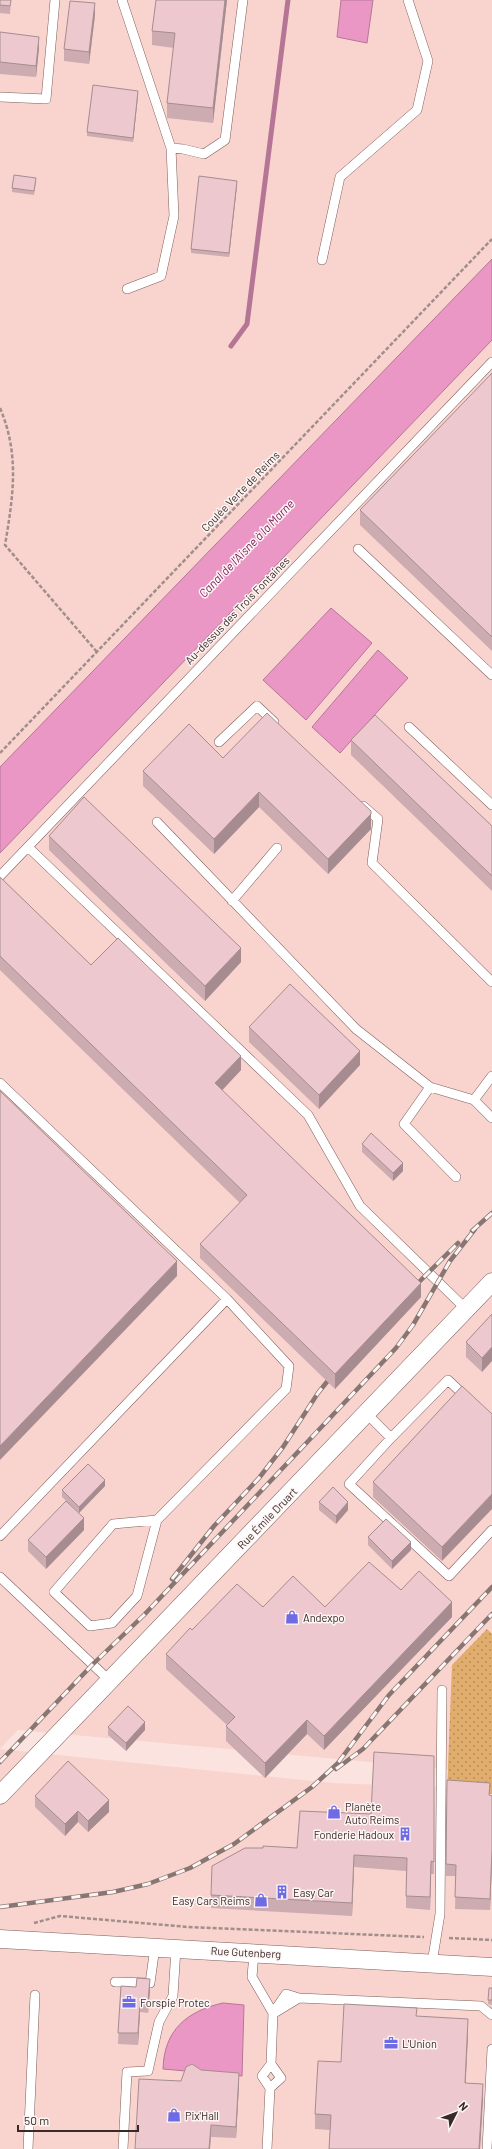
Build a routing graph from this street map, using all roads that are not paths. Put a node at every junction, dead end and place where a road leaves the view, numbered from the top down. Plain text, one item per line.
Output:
1 (55, 0) edge
2 (122, 0) edge
3 (243, 0) edge
4 (408, 0) edge
5 (0, 97) edge
6 (170, 148) junction
7 (322, 260) dead end
8 (127, 289) dead end
9 (492, 362) edge
10 (358, 549) dead end
11 (492, 675) edge
12 (409, 727) dead end
13 (280, 728) edge
14 (219, 742) dead end
15 (355, 798) edge
16 (492, 805) edge
17 (156, 822) dead end
18 (28, 847) junction
19 (277, 848) dead end
20 (0, 876) edge
21 (232, 901) junction
22 (492, 982) edge
23 (492, 1076) edge
24 (0, 1083) edge
25 (430, 1087) junction
26 (474, 1100) junction
27 (492, 1118) edge
28 (456, 1177) dead end
29 (492, 1282) edge
30 (227, 1299) junction
31 (466, 1309) junction
32 (475, 1405) edge
33 (367, 1414) junction
34 (391, 1438) junction
35 (157, 1520) junction
36 (492, 1530) edge
37 (0, 1536) edge
38 (0, 1577) edge
39 (110, 1681) junction
40 (442, 1690) dead end
41 (0, 1795) edge
42 (0, 1939) edge
43 (155, 1947) junction
44 (176, 1948) junction
45 (254, 1953) junction
46 (432, 1963) junction
47 (492, 1967) edge
48 (115, 1982) dead end
49 (35, 1996) dead end
50 (273, 2013) junction
51 (492, 2015) edge
52 (492, 2049) edge
53 (271, 2064) junction
54 (270, 2088) junction
55 (28, 2149) edge
56 (123, 2149) edge
57 (267, 2149) edge
58 (487, 2149) edge

1 - 5 lane
2 - 6 lane
3 - 6 lane
4 - 7 lane
6 - 8 lane
9 - 18 lane, Au-dessus des Trois Fontaines
10 - 11 lane
12 - 16 lane
13 - 14 lane
15 - 22 lane
17 - 21 lane
18 - 20 lane, Au-dessus des Trois Fontaines
18 - 31 lane
19 - 21 lane
21 - 25 lane
23 - 26 lane
24 - 30 lane
25 - 26 lane
25 - 28 lane
26 - 27 lane
29 - 31 street, Rue Émile Druart
30 - 35 lane
30 - 37 lane
31 - 33 street, Rue Émile Druart
32 - 34 lane
33 - 34 lane
33 - 39 street, Rue Émile Druart
34 - 36 lane
35 - 35 lane
38 - 39 lane
39 - 41 street, Rue Émile Druart
40 - 46 lane
42 - 43 street, Rue Gutenberg
43 - 44 street, Rue Gutenberg
43 - 48 lane
44 - 45 street, Rue Gutenberg
44 - 56 lane
45 - 46 street, Rue Gutenberg
45 - 50 lane
46 - 47 street, Rue Gutenberg
49 - 55 lane
50 - 51 lane
50 - 53 lane
52 - 58 lane
53 - 54 lane
53 - 54 lane
54 - 57 lane

